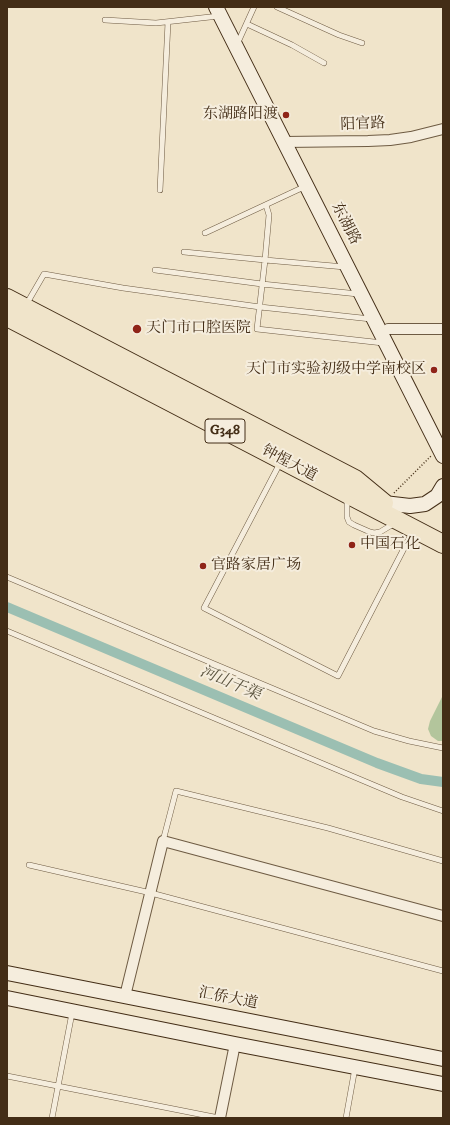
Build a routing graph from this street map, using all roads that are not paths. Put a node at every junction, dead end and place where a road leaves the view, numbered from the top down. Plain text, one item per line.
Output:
1 (254, 7) edge
2 (277, 7) edge
3 (219, 10) edge
4 (105, 20) dead end
5 (168, 22) junction
6 (247, 24) junction
7 (239, 40) junction
8 (362, 43) dead end
9 (324, 63) dead end
10 (443, 129) edge
11 (287, 141) junction
12 (306, 186) junction
13 (160, 190) dead end
14 (266, 205) junction
15 (205, 233) dead end
16 (184, 252) dead end
17 (265, 260) junction
18 (348, 268) junction
19 (155, 270) dead end
20 (262, 284) junction
21 (361, 295) junction
22 (7, 298) edge
23 (7, 306) edge
24 (25, 307) junction
25 (260, 307) junction
26 (7, 317) edge
27 (374, 319) junction
28 (7, 326) edge
29 (443, 329) edge
30 (387, 336) junction
31 (211, 408) junction
32 (441, 445) edge
33 (278, 466) junction
34 (443, 486) edge
35 (347, 494) junction
36 (384, 502) junction
37 (398, 521) junction
38 (414, 529) junction
39 (442, 541) edge
40 (7, 577) edge
41 (7, 631) edge
42 (443, 748) edge
43 (443, 812) edge
44 (163, 841) junction
45 (443, 861) edge
46 (29, 865) dead end
47 (151, 893) junction
48 (443, 916) edge
49 (443, 971) edge
50 (7, 973) edge
51 (125, 996) junction
52 (7, 998) edge
53 (73, 1012) junction
54 (235, 1044) junction
55 (443, 1059) edge
56 (356, 1067) junction
57 (7, 1076) edge
58 (443, 1084) edge
59 (58, 1086) junction
60 (52, 1118) edge
61 (220, 1118) edge
62 (346, 1118) edge

1 - 6 lane
2 - 8 lane
3 - 5 lane
3 - 7 main road, 东湖路
3 - 11 main road, 东湖路
4 - 5 lane
5 - 13 lane
6 - 7 lane
6 - 9 lane
7 - 11 main road, 东湖路
10 - 11 street, 阳官路
11 - 12 main road, 东湖路
11 - 30 main road, 东湖路
12 - 14 lane
12 - 18 main road, 东湖路
14 - 15 lane
14 - 17 lane
16 - 17 lane
17 - 18 lane
17 - 20 lane
18 - 21 main road, 东湖路
19 - 20 lane
20 - 21 lane
20 - 25 lane
21 - 27 main road, 东湖路
22 - 24 highway
23 - 31 highway, 钟惺大道 / G348
24 - 25 lane
24 - 31 highway
25 - 27 lane
25 - 30 lane
26 - 35 highway, 钟惺大道 / G348
27 - 30 main road, 东湖路
28 - 33 highway
29 - 30 street
30 - 32 main road, 东湖路
31 - 36 highway, 钟惺大道 / G348
33 - 35 highway
33 - 38 lane
34 - 36 main road
35 - 37 highway, 钟惺大道 / G348
35 - 37 lane
36 - 39 highway, 钟惺大道 / G348
37 - 38 highway, 钟惺大道 / G348
38 - 39 highway, 钟惺大道 / G348
40 - 42 lane
41 - 43 lane
44 - 45 lane
44 - 47 street
44 - 48 street
46 - 47 lane
47 - 49 lane
47 - 51 street
50 - 51 main road, 汇侨大道
51 - 55 main road, 汇侨大道
52 - 53 main road
53 - 54 main road
53 - 59 lane
54 - 56 main road
54 - 61 street
56 - 58 main road
56 - 62 lane
57 - 59 lane
59 - 60 lane
59 - 61 lane

